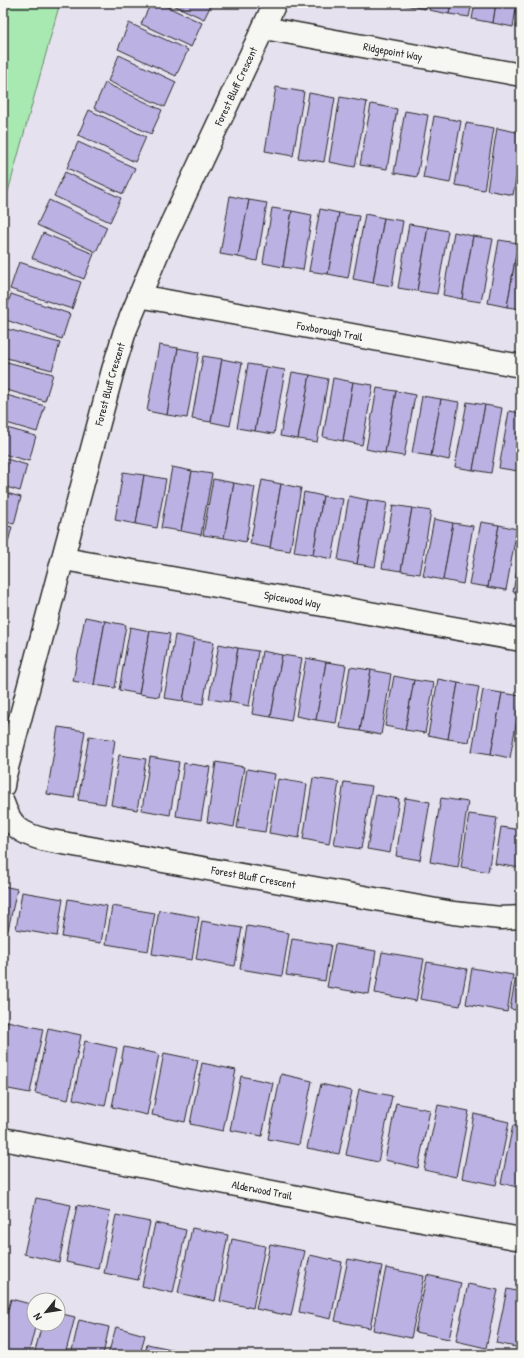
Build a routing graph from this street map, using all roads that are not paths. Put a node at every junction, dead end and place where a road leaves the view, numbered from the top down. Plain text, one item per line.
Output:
1 (275, 3) edge
2 (264, 28) junction
3 (521, 75) edge
4 (139, 296) junction
5 (521, 366) edge
6 (64, 559) junction
7 (521, 640) edge
8 (3, 786) edge
9 (3, 803) edge
10 (521, 918) edge
11 (3, 1139) edge
12 (521, 1239) edge

1 - 2 street, Forest Bluff Crescent
2 - 3 street, Ridgepoint Way
2 - 4 street, Forest Bluff Crescent
4 - 5 street, Foxborough Trail
4 - 6 street, Forest Bluff Crescent
6 - 7 street, Spicewood Way
6 - 8 street, Forest Bluff Crescent
9 - 10 street, Forest Bluff Crescent
11 - 12 street, Alderwood Trail

